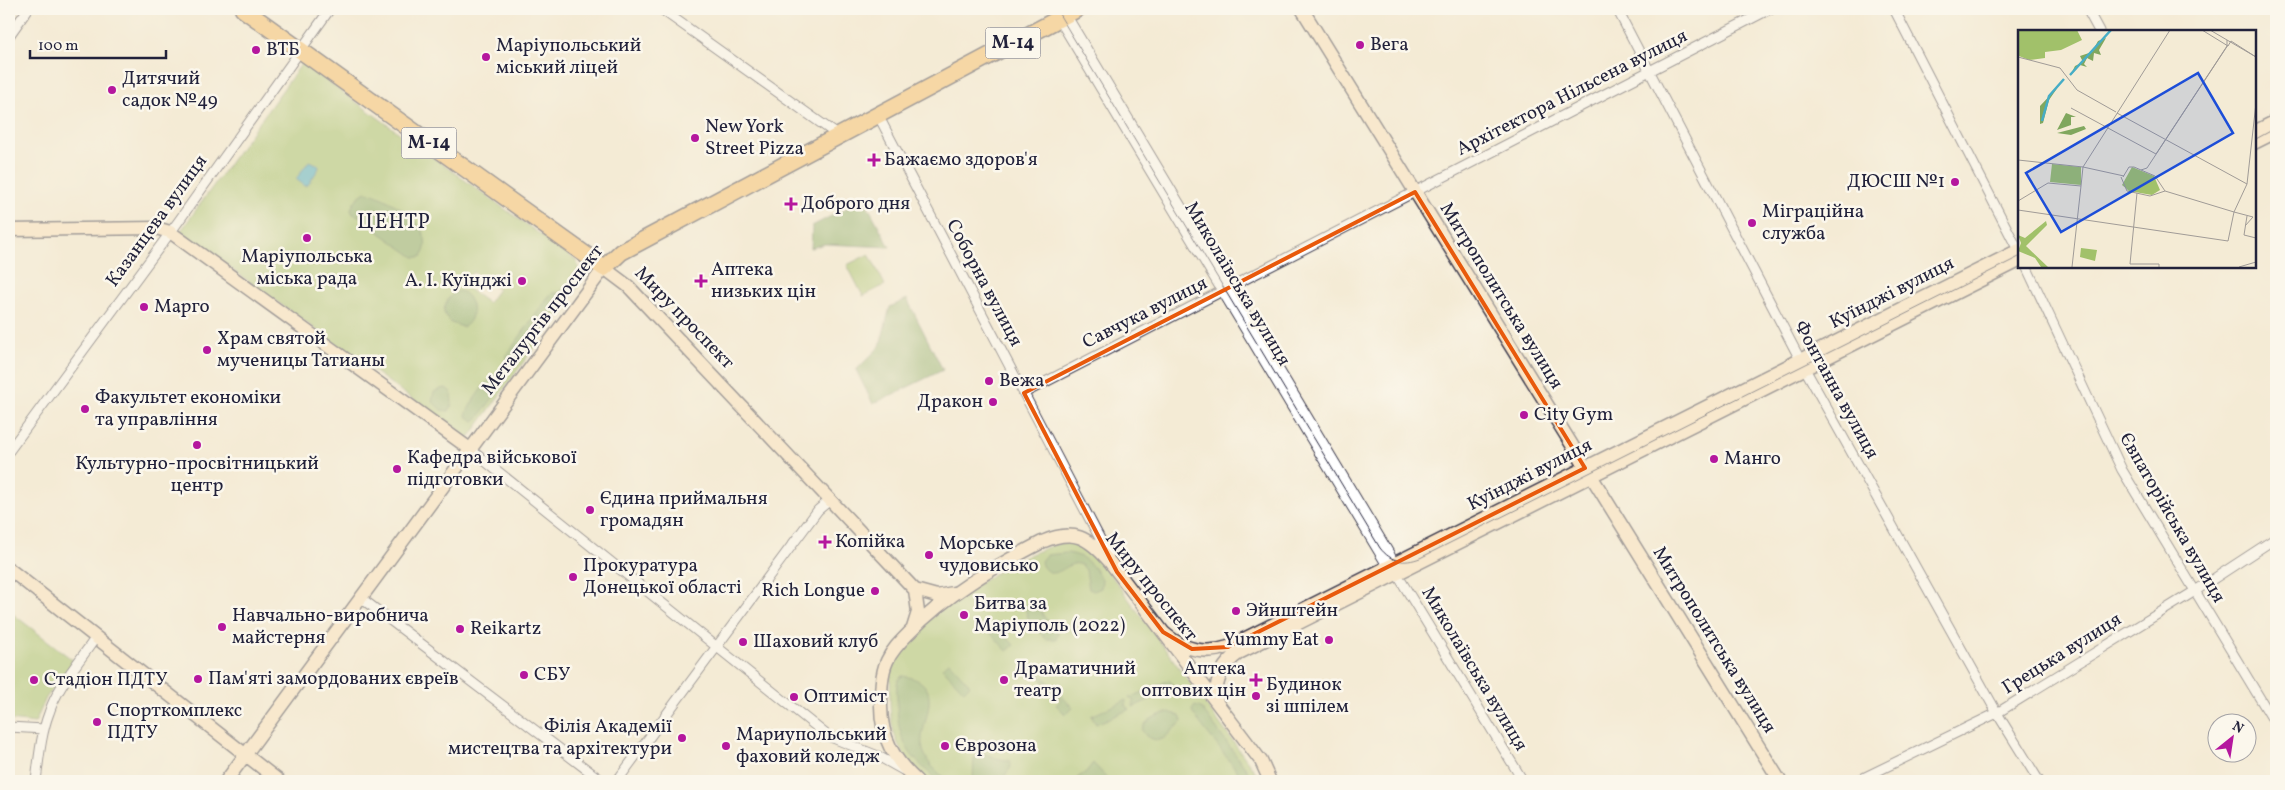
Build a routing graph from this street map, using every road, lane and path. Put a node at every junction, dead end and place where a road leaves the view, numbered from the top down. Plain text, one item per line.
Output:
1 (28, 9) edge
2 (243, 9) edge
3 (330, 9) edge
4 (662, 9) edge
5 (1302, 9) edge
6 (1617, 9) edge
7 (1770, 9) edge
8 (1894, 9) edge
9 (2087, 9) edge
10 (1063, 12) edge
11 (2098, 30) edge
12 (9, 36) edge
13 (300, 50) junction
14 (1649, 71) junction
15 (878, 115) junction
16 (2276, 121) edge
17 (2255, 132) edge
18 (2276, 132) edge
19 (839, 136) junction
20 (2255, 142) edge
21 (1415, 192) junction
22 (9, 230) edge
23 (170, 232) junction
24 (2018, 254) edge
25 (604, 268) junction
26 (2027, 268) edge
27 (1226, 289) junction
28 (1802, 364) junction
29 (1024, 393) junction
30 (470, 449) junction
31 (9, 451) edge
32 (1588, 472) junction
33 (830, 500) junction
34 (2276, 538) edge
35 (9, 568) edge
36 (1393, 568) junction
37 (1117, 572) junction
38 (915, 590) junction
39 (2195, 591) junction
40 (954, 593) junction
41 (361, 598) junction
42 (913, 628) junction
43 (1163, 632) junction
44 (96, 637) junction
45 (718, 646) junction
46 (1217, 703) junction
47 (1997, 713) junction
48 (2276, 725) edge
49 (9, 727) edge
50 (44, 729) junction
51 (245, 755) junction
52 (914, 779) edge
53 (36, 781) edge
54 (226, 781) edge
55 (279, 781) edge
56 (602, 781) edge
57 (617, 781) edge
58 (1270, 781) edge
59 (1523, 781) edge
60 (1780, 781) edge
61 (1856, 781) edge
62 (2039, 781) edge

1 - 12 street
2 - 13 highway, Миру проспект / М-14
3 - 13 street, Казанцева вулиця
4 - 19 street
5 - 21 main road, Митрополитська вулиця
6 - 14 street, Фонтанна вулиця
7 - 14 street, Архітектора Нільсена вулиця
8 - 24 street
9 - 11 street
10 - 15 highway, Металургів проспект / М-14
10 - 27 street, Миколаївська вулиця
13 - 23 street, Казанцева вулиця
13 - 25 highway, Миру проспект / М-14
14 - 21 street, Архітектора Нільсена вулиця
14 - 28 street, Фонтанна вулиця
15 - 19 highway, Металургів проспект / М-14
15 - 29 street, Соборна вулиця
16 - 17 main road
18 - 20 main road
19 - 25 highway, Металургів проспект / М-14
21 - 27 street, Савчука вулиця
21 - 32 main road, Митрополитська вулиця
22 - 23 main road
23 - 30 main road
23 - 31 street, Казанцева вулиця
24 - 28 main road, Куїнджі вулиця
25 - 30 main road, Металургів проспект
25 - 33 main road, Миру проспект
26 - 39 street, Євпаторійська вулиця
27 - 29 street, Савчука вулиця
27 - 36 street, Миколаївська вулиця
28 - 32 main road, Куїнджі вулиця
28 - 47 street, Фонтанна вулиця
29 - 37 street, Соборна вулиця
30 - 41 main road, Металургів проспект
30 - 45 street
32 - 36 main road, Куїнджі вулиця
32 - 60 main road, Митрополитська вулиця
33 - 38 main road, Миру проспект
33 - 45 street
34 - 39 street, Грецька вулиця
35 - 44 main road
36 - 43 main road, Куїнджі вулиця
36 - 46 main road, Куїнджі вулиця
36 - 59 street, Миколаївська вулиця
37 - 40 main road, Миру проспект
37 - 43 main road, Миру проспект
38 - 40 main road, Миру проспект
38 - 42 main road
39 - 47 street, Грецька вулиця
39 - 48 street, Євпаторійська вулиця
40 - 42 main road, Миру проспект
41 - 51 main road, Металургів проспект
41 - 56 street
42 - 52 main road, Миру проспект
43 - 46 main road, Миру проспект
44 - 50 street
44 - 51 main road
45 - 52 street
45 - 57 street
46 - 58 main road, Миру проспект
47 - 61 street, Грецька вулиця
47 - 62 street, Фонтанна вулиця
49 - 50 street
50 - 53 street
51 - 54 main road, Металургів проспект
51 - 55 main road

